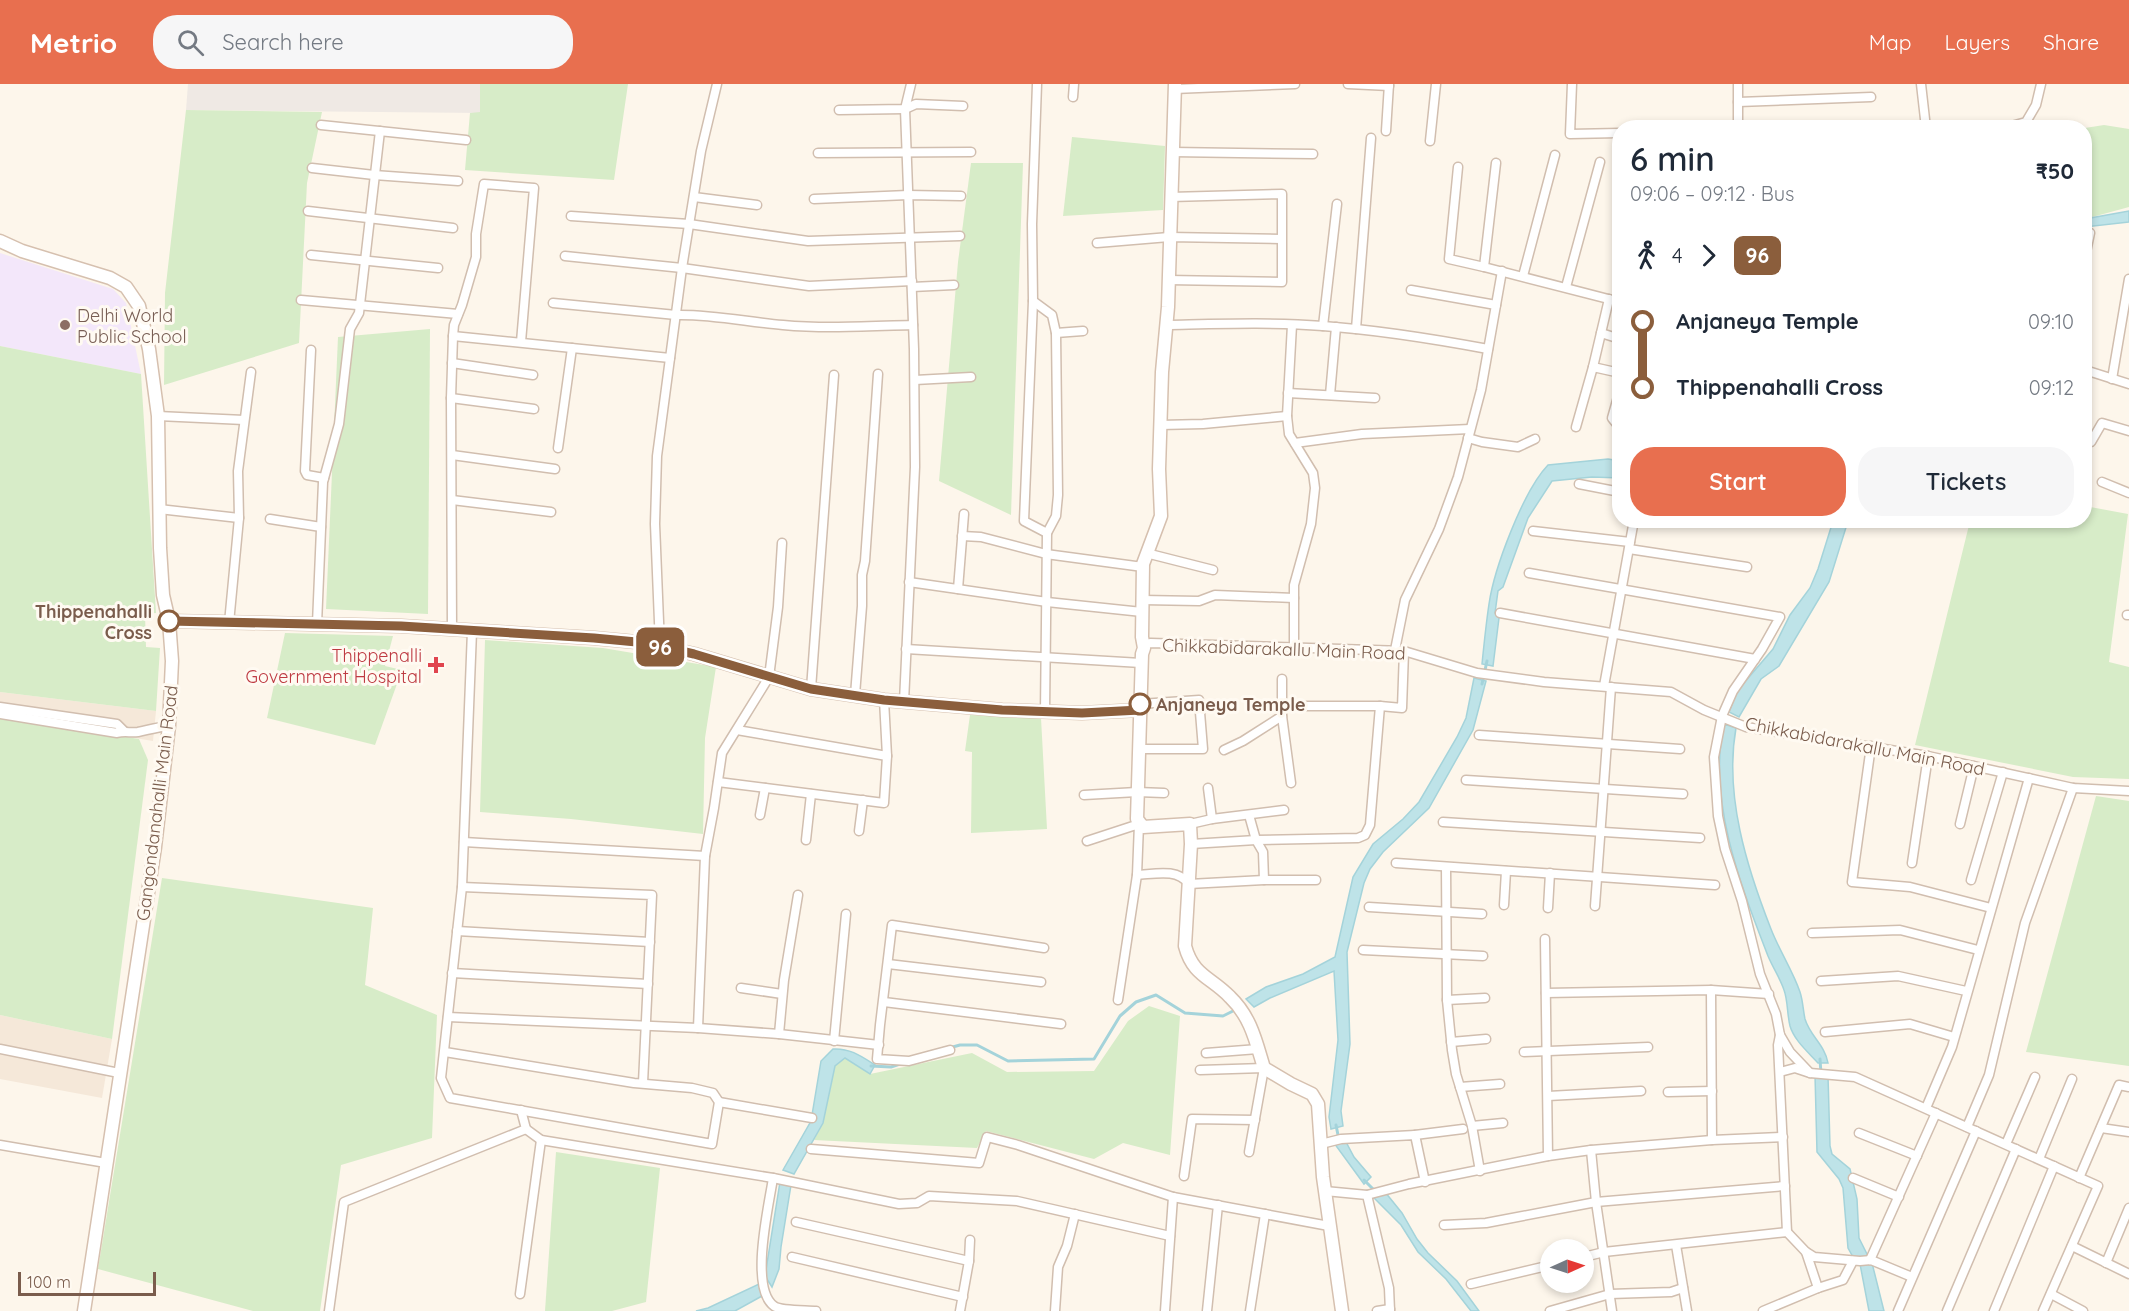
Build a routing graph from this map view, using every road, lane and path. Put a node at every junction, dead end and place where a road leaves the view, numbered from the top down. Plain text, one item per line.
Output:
1 (717, 84) edge
2 (911, 84) edge
3 (1037, 84) edge
4 (1074, 84) edge
5 (1295, 84) edge
6 (1348, 84) edge
7 (1436, 84) edge
8 (1572, 84) edge
9 (1738, 84) edge
10 (1920, 84) edge
11 (2041, 84) edge
12 (1389, 85) edge
13 (1175, 87) edge
14 (1073, 97) dead end
15 (1871, 97) dead end
16 (1738, 102) junction
17 (963, 106) dead end
18 (905, 109) junction
19 (839, 110) dead end
20 (1738, 120) edge
21 (1925, 120) edge
22 (2027, 120) edge
23 (321, 125) dead end
24 (380, 131) junction
25 (1386, 131) dead end
26 (1612, 133) edge
27 (1371, 138) dead end
28 (466, 140) dead end
29 (1430, 141) dead end
30 (971, 152) dead end
31 (1172, 152) junction
32 (818, 153) dead end
33 (906, 154) junction
34 (1314, 154) dead end
35 (1555, 155) dead end
36 (1600, 162) dead end
37 (1496, 163) dead end
38 (1458, 167) dead end
39 (312, 168) dead end
40 (374, 176) junction
41 (458, 181) dead end
42 (908, 195) junction
43 (961, 196) dead end
44 (694, 197) junction
45 (1170, 197) junction
46 (814, 199) dead end
47 (1336, 204) dead end
48 (756, 205) dead end
49 (308, 211) dead end
50 (571, 216) dead end
51 (369, 219) junction
52 (689, 224) junction
53 (453, 228) dead end
54 (960, 236) dead end
55 (1168, 237) junction
56 (910, 238) junction
57 (1281, 238) junction
58 (0, 241) edge
59 (1097, 243) dead end
60 (311, 255) dead end
61 (564, 256) dead end
62 (364, 260) junction
63 (1484, 267) junction
64 (438, 268) dead end
65 (682, 268) junction
66 (1502, 271) junction
67 (1523, 276) junction
68 (2129, 279) edge
69 (1168, 280) junction
70 (912, 284) junction
71 (954, 285) dead end
72 (1566, 287) junction
73 (1411, 290) dead end
74 (1609, 298) junction
75 (1612, 299) edge
76 (301, 300) dead end
77 (1033, 301) junction
78 (553, 303) dead end
79 (1496, 305) junction
80 (360, 306) junction
81 (458, 314) junction
82 (676, 315) junction
83 (914, 325) junction
84 (1166, 325) junction
85 (1292, 325) junction
86 (1323, 326) junction
87 (1336, 327) junction
88 (1356, 329) junction
89 (1083, 331) dead end
90 (1056, 333) junction
91 (1601, 333) junction
92 (453, 336) junction
93 (1612, 336) edge
94 (521, 342) junction
95 (572, 348) junction
96 (1488, 349) junction
97 (311, 350) dead end
98 (670, 358) junction
99 (452, 363) junction
100 (1593, 367) junction
101 (1612, 371) edge
102 (251, 372) dead end
103 (2092, 372) edge
104 (878, 374) dead end
105 (532, 375) dead end
106 (834, 375) dead end
107 (971, 377) dead end
108 (2112, 379) junction
109 (915, 380) junction
110 (2129, 384) edge
111 (1288, 393) junction
112 (1329, 395) junction
113 (451, 398) junction
114 (1375, 398) dead end
115 (534, 409) dead end
116 (158, 416) junction
117 (1287, 416) junction
118 (244, 420) junction
119 (1160, 425) junction
120 (1576, 427) dead end
121 (2129, 431) edge
122 (1469, 433) junction
123 (1535, 439) dead end
124 (2092, 440) edge
125 (1295, 444) junction
126 (558, 448) dead end
127 (452, 455) junction
128 (555, 469) dead end
129 (324, 478) junction
130 (2102, 482) dead end
131 (1579, 484) dead end
132 (1612, 490) edge
133 (2129, 493) edge
134 (452, 500) junction
135 (159, 509) junction
136 (550, 512) dead end
137 (964, 514) dead end
138 (239, 518) junction
139 (270, 519) dead end
140 (321, 527) junction
141 (1632, 528) edge
142 (1533, 531) dead end
143 (1047, 533) junction
144 (962, 536) junction
145 (782, 543) dead end
146 (1629, 545) junction
147 (1146, 553) junction
148 (1046, 554) junction
149 (1143, 567) junction
150 (1748, 567) dead end
151 (1213, 570) dead end
152 (1529, 573) dead end
153 (909, 582) junction
154 (1622, 588) junction
155 (958, 589) junction
156 (1294, 598) junction
157 (1047, 602) junction
158 (1142, 606) junction
159 (1500, 613) dead end
160 (169, 621) junction
161 (229, 622) junction
162 (317, 624) junction
163 (452, 629) junction
164 (472, 630) junction
165 (1613, 632) junction
166 (660, 646) junction
167 (1294, 647) junction
168 (1143, 648) junction
169 (906, 649) junction
170 (1400, 651) junction
171 (1047, 657) junction
172 (1755, 659) junction
173 (1141, 663) junction
174 (769, 677) junction
175 (1282, 679) dead end
176 (1607, 687) junction
177 (811, 689) junction
178 (855, 695) junction
179 (884, 700) junction
180 (904, 702) junction
181 (1282, 706) junction
182 (1380, 706) junction
183 (0, 707) edge
184 (1140, 707) junction
185 (1045, 712) junction
186 (0, 714) edge
187 (1282, 716) junction
188 (1722, 716) junction
189 (169, 726) junction
190 (736, 730) junction
191 (124, 731) junction
192 (1479, 735) dead end
193 (1607, 744) junction
194 (1871, 746) junction
195 (1680, 748) dead end
196 (1138, 750) junction
197 (1224, 750) dead end
198 (887, 756) junction
199 (1928, 756) junction
200 (1974, 766) junction
201 (2003, 772) junction
202 (2029, 778) junction
203 (1466, 780) dead end
204 (718, 782) junction
205 (1291, 783) dead end
206 (765, 788) junction
207 (1208, 788) dead end
208 (2073, 788) junction
209 (1604, 789) junction
210 (2129, 791) edge
211 (1137, 792) junction
212 (811, 794) junction
213 (1164, 794) dead end
214 (1683, 794) dead end
215 (1084, 795) dead end
216 (862, 800) junction
217 (1284, 810) dead end
218 (1249, 814) junction
219 (760, 815) dead end
220 (1212, 819) junction
221 (1443, 822) dead end
222 (1139, 824) junction
223 (1190, 824) junction
224 (1960, 824) dead end
225 (859, 831) dead end
226 (1601, 832) junction
227 (1700, 838) dead end
228 (806, 840) dead end
229 (1256, 840) junction
230 (1087, 841) dead end
231 (464, 842) junction
232 (1191, 844) junction
233 (705, 856) junction
234 (1396, 863) dead end
235 (1912, 863) dead end
236 (1446, 867) junction
237 (1506, 871) junction
238 (1550, 873) junction
239 (1137, 875) junction
240 (1597, 877) junction
241 (1264, 880) junction
242 (1316, 880) dead end
243 (1971, 880) dead end
244 (1189, 884) junction
245 (1715, 885) dead end
246 (462, 887) junction
247 (798, 896) dead end
248 (1504, 905) dead end
249 (1595, 906) dead end
250 (1369, 907) dead end
251 (1548, 908) dead end
252 (1991, 908) junction
253 (1446, 912) junction
254 (846, 914) dead end
255 (1482, 914) dead end
256 (458, 931) junction
257 (1812, 933) dead end
258 (1545, 939) dead end
259 (650, 942) junction
260 (1044, 948) dead end
261 (1363, 950) dead end
262 (1978, 950) junction
263 (1445, 954) junction
264 (1484, 956) dead end
265 (888, 964) junction
266 (452, 973) junction
267 (1821, 981) dead end
268 (1041, 982) dead end
269 (648, 984) junction
270 (741, 988) dead end
271 (1711, 990) junction
272 (1966, 991) junction
273 (1546, 993) junction
274 (782, 994) junction
275 (1769, 994) junction
276 (1485, 998) dead end
277 (1118, 1000) dead end
278 (1447, 1000) junction
279 (884, 1002) junction
280 (448, 1017) junction
281 (1061, 1024) dead end
282 (645, 1027) junction
283 (698, 1028) junction
284 (1825, 1032) dead end
285 (779, 1034) junction
286 (1780, 1035) junction
287 (1954, 1037) junction
288 (1486, 1039) dead end
289 (834, 1041) junction
290 (1451, 1042) junction
291 (879, 1045) junction
292 (1648, 1047) dead end
293 (0, 1049) edge
294 (1258, 1049) junction
295 (950, 1050) dead end
296 (444, 1052) junction
297 (1524, 1052) dead end
298 (1547, 1052) junction
299 (1206, 1053) dead end
300 (1264, 1068) junction
301 (1200, 1070) dead end
302 (1780, 1071) junction
303 (119, 1073) junction
304 (1810, 1073) junction
305 (2035, 1077) dead end
306 (2072, 1078) dead end
307 (643, 1083) junction
308 (1500, 1084) dead end
309 (1460, 1087) junction
310 (2129, 1087) edge
311 (1712, 1091) junction
312 (1641, 1092) dead end
313 (1668, 1092) dead end
314 (1548, 1096) junction
315 (719, 1102) junction
316 (1926, 1108) junction
317 (520, 1110) junction
318 (1936, 1113) junction
319 (812, 1118) dead end
320 (1255, 1120) junction
321 (1503, 1123) dead end
322 (1967, 1127) junction
323 (1467, 1128) junction
324 (2100, 1128) junction
325 (526, 1129) junction
326 (1976, 1131) junction
327 (1859, 1132) dead end
328 (2129, 1132) edge
329 (1415, 1135) junction
330 (1783, 1137) junction
331 (541, 1140) junction
332 (1712, 1140) junction
333 (1331, 1141) junction
334 (2006, 1144) junction
335 (0, 1145) edge
336 (811, 1149) dead end
337 (2016, 1149) junction
338 (1591, 1150) junction
339 (1249, 1152) dead end
340 (1548, 1156) junction
341 (1917, 1156) junction
342 (2039, 1159) junction
343 (106, 1163) junction
344 (2054, 1166) junction
345 (1480, 1171) junction
346 (1184, 1176) dead end
347 (773, 1178) junction
348 (1853, 1178) dead end
349 (2079, 1178) junction
350 (1425, 1182) junction
351 (1785, 1186) junction
352 (1325, 1191) junction
353 (1371, 1194) junction
354 (1173, 1197) junction
355 (1899, 1197) junction
356 (1596, 1202) junction
357 (1218, 1206) junction
358 (2129, 1208) edge
359 (1075, 1214) junction
360 (1265, 1214) junction
361 (796, 1222) dead end
362 (1444, 1225) dead end
363 (1329, 1226) junction
364 (1787, 1232) junction
365 (1170, 1236) junction
366 (970, 1240) dead end
367 (1676, 1245) junction
368 (2072, 1246) junction
369 (1604, 1252) junction
370 (1806, 1252) junction
371 (1594, 1254) edge
372 (792, 1257) dead end
373 (1863, 1261) junction
374 (969, 1262) junction
375 (2106, 1263) junction
376 (1540, 1268) edge
377 (2129, 1274) edge
378 (1912, 1277) junction
379 (1471, 1284) dead end
380 (1683, 1288) junction
381 (1818, 1288) junction
382 (520, 1294) dead end
383 (1610, 1294) junction
384 (2051, 1294) junction
385 (963, 1297) junction
386 (1390, 1310) edge
387 (84, 1311) edge
388 (329, 1311) edge
389 (816, 1311) edge
390 (960, 1311) edge
391 (1055, 1311) edge
392 (1165, 1311) edge
393 (1207, 1311) edge
394 (1250, 1311) edge
395 (1342, 1311) edge
396 (1377, 1311) edge
397 (1550, 1311) edge
398 (1612, 1311) edge
399 (1687, 1311) edge
400 (1763, 1311) edge
401 (1898, 1311) edge
402 (1947, 1311) edge
403 (1994, 1311) edge
404 (2043, 1311) edge
405 (2083, 1311) edge

1 - 44 street
2 - 18 street
3 - 77 street
4 - 14 street
5 - 13 street
6 - 12 street
7 - 29 street
8 - 26 street
9 - 16 street
10 - 21 street
11 - 22 street
12 - 25 street
13 - 31 street
15 - 16 street
16 - 20 street
17 - 18 street
18 - 19 street
18 - 33 street
23 - 24 street
24 - 28 street
24 - 40 street
27 - 88 street
30 - 33 street
31 - 34 street
31 - 45 street
32 - 33 street
33 - 42 street
35 - 67 street
36 - 72 street
37 - 63 street
38 - 63 street
39 - 40 street
40 - 41 street
40 - 51 street
42 - 43 street
42 - 46 street
42 - 56 street
44 - 48 street
44 - 52 street
45 - 55 street
45 - 57 street
47 - 86 street
49 - 51 street
50 - 52 street
51 - 53 street
51 - 62 street
52 - 56 street
52 - 65 street
54 - 56 street
55 - 57 street
55 - 59 street
55 - 69 street
56 - 70 street
57 - 69 street
58 - 116 street, Gangondanahalli Main Road
60 - 62 street
61 - 65 street
62 - 64 street
62 - 80 street
63 - 66 street
65 - 70 street
65 - 82 street
66 - 67 street
66 - 79 street
67 - 72 street
68 - 108 street
69 - 84 street
70 - 71 street
70 - 83 street
72 - 74 street
73 - 79 street
74 - 75 street
74 - 91 street
76 - 80 street
77 - 90 street
77 - 143 street
78 - 82 street
79 - 96 street
80 - 81 street
80 - 129 street
81 - 92 street
81 - 94 street
82 - 83 street
82 - 98 street
83 - 109 street
84 - 85 street
84 - 119 street
85 - 86 street
85 - 111 street
86 - 87 street
87 - 88 street
87 - 112 street
88 - 96 street
89 - 90 street
90 - 143 street
91 - 93 street
91 - 100 street
92 - 94 street
92 - 99 street
94 - 95 street
95 - 98 street
95 - 126 street
96 - 122 street
97 - 129 street
98 - 166 street
99 - 105 street
99 - 113 street
100 - 101 street
100 - 120 street
102 - 118 street
103 - 108 street
104 - 178 street
106 - 177 street
107 - 109 street
108 - 110 street
109 - 153 street
111 - 112 street
111 - 117 street
112 - 114 street
113 - 115 street
113 - 127 street
116 - 118 street
116 - 135 street, Gangondanahalli Main Road
117 - 119 street
117 - 125 street
118 - 138 street
119 - 147 street
121 - 124 street
122 - 123 street
122 - 125 street
122 - 170 street
125 - 156 street
127 - 128 street
127 - 134 street
129 - 140 street
130 - 133 street
131 - 132 street
134 - 136 street
134 - 163 street
135 - 138 street
135 - 160 street, Gangondanahalli Main Road
137 - 144 street
138 - 161 street
139 - 140 street
140 - 162 street
141 - 146 street
142 - 146 street
143 - 148 street
144 - 148 street
144 - 155 street
145 - 174 street
146 - 150 street
146 - 154 street
147 - 149 street
147 - 151 street
148 - 149 street
148 - 157 street
149 - 158 street
152 - 154 street
153 - 155 street
153 - 169 street
154 - 165 street
154 - 172 street
155 - 157 street
156 - 158 street
156 - 167 street
157 - 158 street
157 - 171 street
158 - 168 street
159 - 165 street
160 - 161 street
160 - 189 street, Gangondanahalli Main Road
161 - 162 street
162 - 163 street
163 - 164 street
164 - 166 street
164 - 231 street
165 - 172 street
165 - 176 street
166 - 174 street
167 - 168 street, Chikkabidarakallu Main Road
167 - 170 street, Chikkabidarakallu Main Road
168 - 173 street
169 - 171 street
169 - 180 street
170 - 176 street, Chikkabidarakallu Main Road
170 - 182 street
171 - 173 street
171 - 185 street
172 - 188 street
173 - 184 street
174 - 177 street
174 - 190 street
175 - 181 street
176 - 188 street, Chikkabidarakallu Main Road
176 - 193 street
177 - 178 street
178 - 179 street
179 - 180 street
179 - 198 street
180 - 185 street
181 - 182 street
181 - 187 street
182 - 229 street
183 - 191 street
184 - 185 street
184 - 196 street
184 - 196 street
186 - 191 street
187 - 197 street
187 - 205 street
188 - 194 street, Chikkabidarakallu Main Road
188 - 275 street
189 - 191 street
189 - 303 street, Gangondanahalli Main Road
190 - 198 street
190 - 204 street
192 - 193 street
193 - 195 street
193 - 209 street
194 - 199 street, Chikkabidarakallu Main Road
194 - 252 street
196 - 211 street
198 - 216 street
199 - 200 street, Chikkabidarakallu Main Road
199 - 235 street
200 - 201 street, Chikkabidarakallu Main Road
200 - 224 street
201 - 202 street, Chikkabidarakallu Main Road
201 - 243 street
202 - 208 street, Chikkabidarakallu Main Road
202 - 252 street
203 - 209 street
204 - 206 street
204 - 233 street
206 - 212 street
206 - 219 street
207 - 220 street
208 - 210 street, Chikkabidarakallu Main Road
208 - 322 street
209 - 214 street
209 - 226 street
211 - 213 street
211 - 215 street
211 - 222 street
212 - 216 street
212 - 228 street
216 - 225 street
217 - 218 street
218 - 220 street
218 - 229 street
220 - 223 street
221 - 226 street
222 - 223 street
222 - 230 street
222 - 239 street
223 - 232 street
226 - 227 street
226 - 240 street
229 - 232 street
229 - 241 street
231 - 233 street
231 - 246 street
232 - 244 street
233 - 283 street
234 - 236 street
236 - 237 street
236 - 253 street
237 - 238 street
237 - 248 street
238 - 240 street
238 - 251 street
239 - 244 street
239 - 277 street
240 - 245 street
240 - 249 street
241 - 242 street
241 - 244 street
244 - 294 street
246 - 256 street
246 - 259 street
247 - 274 street
250 - 253 street
252 - 262 street
253 - 255 street
253 - 263 street
254 - 289 street
256 - 259 street
256 - 266 street
257 - 262 street
258 - 273 street
259 - 269 street
260 - 265 street
261 - 263 street
262 - 272 street
263 - 264 street
263 - 278 street
265 - 268 street
265 - 279 street
266 - 269 street
266 - 280 street
267 - 272 street
269 - 282 street
270 - 274 street
271 - 273 street
271 - 275 street
271 - 311 street
272 - 287 street
273 - 298 street
274 - 285 street
275 - 286 street
276 - 278 street
278 - 290 street
279 - 281 street
279 - 291 street
280 - 282 street
280 - 296 street
282 - 283 street
282 - 307 street
283 - 285 street
284 - 287 street
285 - 289 street
286 - 302 street
286 - 304 street
287 - 316 street
288 - 290 street
289 - 291 street
290 - 309 street
291 - 295 street
292 - 298 street
293 - 303 street
294 - 299 street
294 - 300 street
296 - 307 street
296 - 317 street
297 - 298 street
298 - 314 street
300 - 301 street
300 - 320 street
300 - 333 street
302 - 304 street
302 - 330 street
303 - 343 street, Gangondanahalli Main Road
304 - 316 street
305 - 334 street
306 - 342 street
307 - 315 street
308 - 309 street
309 - 323 street
310 - 324 street
311 - 313 street
311 - 332 street
312 - 314 street
314 - 340 street
315 - 317 street
315 - 319 street
316 - 318 street
317 - 325 street
318 - 322 street
318 - 341 street
320 - 339 street
320 - 346 street
321 - 323 street
322 - 326 street
323 - 329 street
323 - 345 street
324 - 328 street
324 - 349 street
325 - 331 street
325 - 388 street
326 - 334 street
326 - 378 street
327 - 341 street
329 - 333 street
329 - 350 street
330 - 332 street
330 - 351 street
331 - 347 street
331 - 382 street
332 - 338 street
333 - 352 street
334 - 337 street
335 - 343 street
336 - 354 street
337 - 342 street
337 - 402 street
338 - 340 street
338 - 356 street
340 - 345 street
341 - 355 street
342 - 344 street
343 - 387 street, Gangondanahalli Main Road
344 - 349 street
344 - 403 street
345 - 350 street
347 - 359 street
347 - 389 street
348 - 355 street
349 - 368 street
350 - 353 street
351 - 356 street
351 - 364 street
352 - 353 street
352 - 363 street
353 - 386 street
354 - 357 street
354 - 365 street
355 - 373 street
356 - 362 street
356 - 369 street
357 - 360 street
357 - 393 street
358 - 375 street
359 - 365 street
359 - 391 street
360 - 363 street
360 - 394 street
361 - 374 street
363 - 395 street
364 - 367 street
364 - 370 street
365 - 392 street
366 - 374 street
367 - 369 street
367 - 380 street
368 - 375 street
368 - 384 street
369 - 371 street
369 - 383 street
370 - 373 street
370 - 381 street
372 - 385 street
373 - 378 street
373 - 381 street
374 - 385 street
375 - 377 street
376 - 379 street
378 - 401 street
380 - 383 street
380 - 399 street
381 - 400 street
383 - 397 street
383 - 398 street
384 - 404 street
384 - 405 street
385 - 390 street
386 - 396 street

